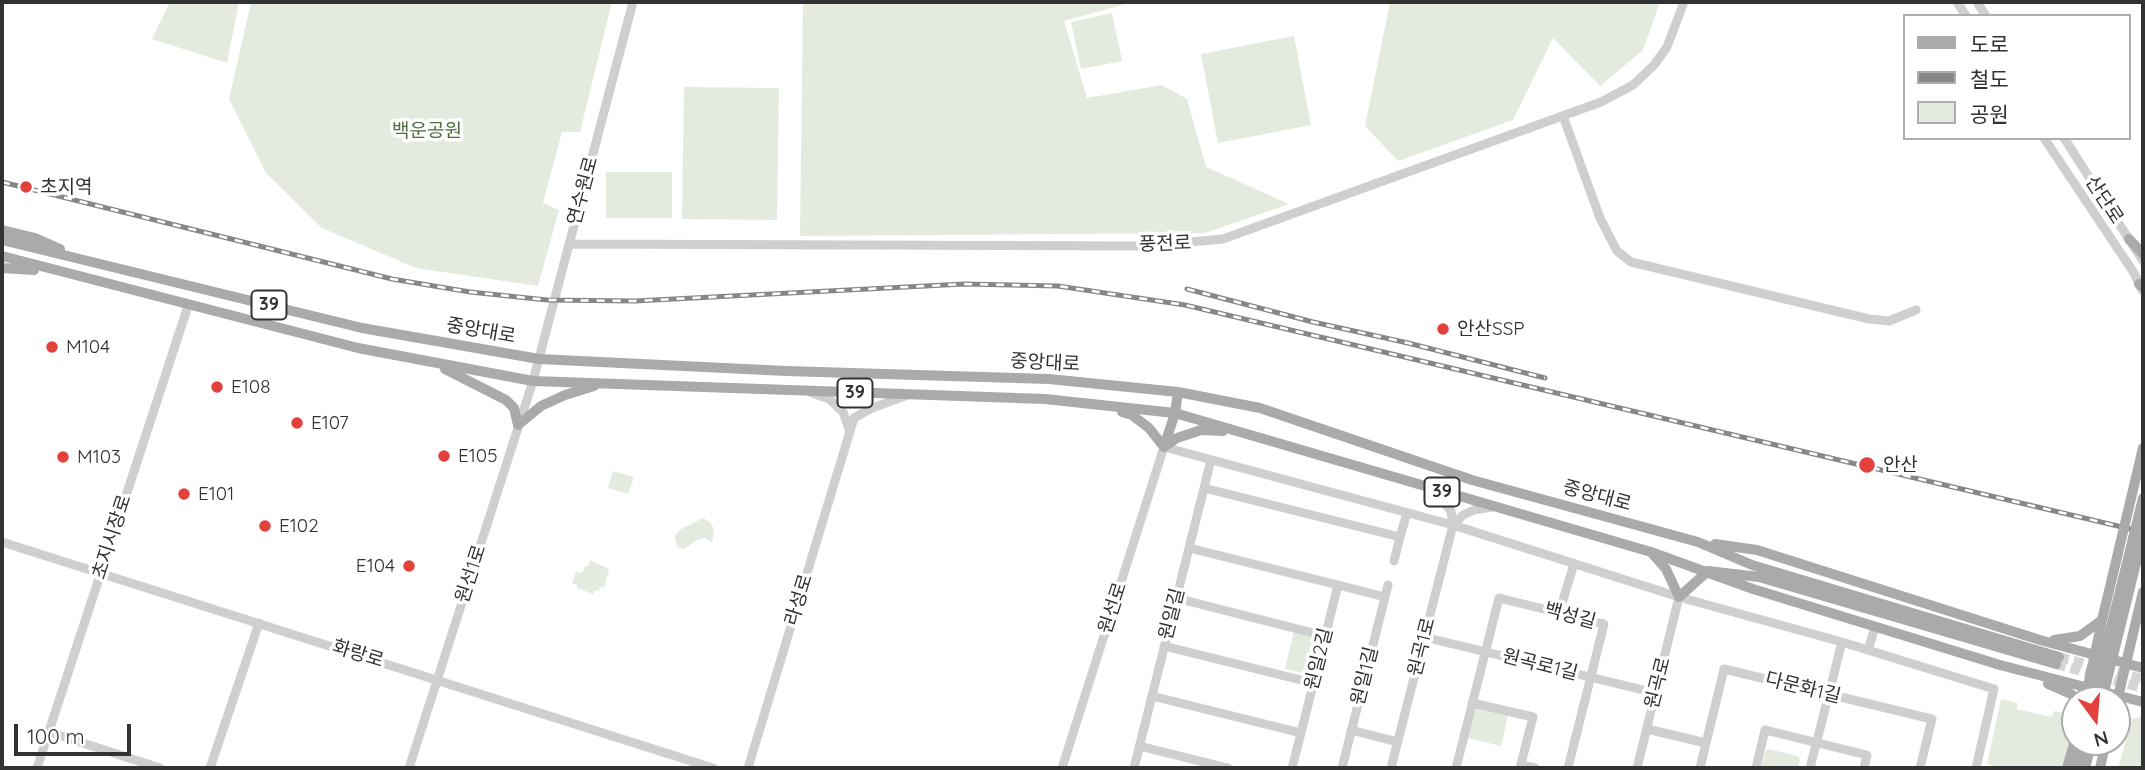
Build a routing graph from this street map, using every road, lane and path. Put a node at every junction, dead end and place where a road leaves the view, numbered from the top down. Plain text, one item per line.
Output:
1 (633, 2) edge
2 (1684, 2) edge
3 (1563, 116) junction
4 (2045, 140) edge
5 (2065, 140) edge
6 (2, 230) edge
7 (2129, 239) junction
8 (2, 240) edge
9 (569, 244) junction
10 (2143, 254) edge
11 (2, 256) edge
12 (85, 261) junction
13 (2143, 261) edge
14 (2, 268) edge
15 (60, 272) junction
16 (2142, 287) edge
17 (188, 306) junction
18 (1916, 310) dead end
19 (539, 359) junction
20 (429, 362) junction
21 (533, 381) junction
22 (602, 383) junction
23 (806, 391) junction
24 (1178, 392) junction
25 (905, 395) junction
26 (1106, 406) junction
27 (1175, 413) junction
28 (518, 425) junction
29 (1239, 431) junction
30 (850, 432) junction
31 (1164, 447) junction
32 (2143, 448) edge
33 (1211, 460) junction
34 (1204, 488) junction
35 (1432, 489) junction
36 (2143, 498) edge
37 (1492, 507) junction
38 (1406, 513) junction
39 (1453, 525) junction
40 (2143, 535) edge
41 (1400, 537) junction
42 (2, 541) edge
43 (1698, 542) junction
44 (1189, 548) junction
45 (1651, 552) junction
46 (1394, 561) dead end
47 (1574, 564) junction
48 (1708, 571) junction
49 (101, 572) junction
50 (1338, 585) junction
51 (1388, 585) dead end
52 (2143, 592) edge
53 (1385, 597) junction
54 (1679, 597) junction
55 (1177, 598) junction
56 (1559, 612) junction
57 (2102, 618) junction
58 (260, 623) junction
59 (1875, 627) dead end
60 (1325, 636) junction
61 (1424, 637) junction
62 (2040, 640) junction
63 (1842, 642) junction
64 (1164, 646) junction
65 (1868, 650) junction
66 (1485, 652) junction
67 (2094, 655) junction
68 (2126, 664) junction
69 (2000, 665) junction
70 (2143, 668) edge
71 (1591, 677) junction
72 (438, 679) junction
73 (1313, 683) junction
74 (2062, 686) edge
75 (2088, 686) edge
76 (2096, 686) edge
77 (2105, 686) edge
78 (2121, 686) edge
79 (2061, 689) edge
80 (1656, 693) junction
81 (1829, 694) junction
82 (1152, 696) junction
83 (1472, 703) junction
84 (1647, 729) junction
85 (1351, 730) junction
86 (49, 732) junction
87 (1301, 733) junction
88 (1817, 742) junction
89 (1398, 743) junction
90 (1706, 743) junction
91 (1139, 746) junction
92 (1521, 766) edge
93 (37, 768) edge
94 (160, 768) edge
95 (210, 768) edge
96 (409, 768) edge
97 (713, 768) edge
98 (748, 768) edge
99 (1062, 768) edge
100 (1134, 768) edge
101 (1228, 768) edge
102 (1292, 768) edge
103 (1342, 768) edge
104 (1391, 768) edge
105 (1456, 768) edge
106 (1535, 768) edge
107 (1568, 768) edge
108 (1637, 768) edge
109 (1700, 768) edge
110 (1756, 768) edge
111 (1811, 768) edge
112 (1864, 768) edge
113 (1920, 768) edge
114 (1976, 768) edge

1 - 9 street, 연수원로
2 - 3 street, 풍전로
3 - 9 street, 풍전로
3 - 18 street
4 - 16 street
5 - 7 street, 산단로
6 - 12 main road
7 - 10 main road
7 - 13 street, 산단로
8 - 12 main road, 중앙대로 / 39
9 - 19 street, 연수원로
11 - 15 main road, 중앙대로 / 39
12 - 19 main road, 중앙대로 / 39
14 - 15 main road
15 - 17 main road, 중앙대로 / 39
17 - 20 main road, 중앙대로 / 39
17 - 49 street, 초지시장로
19 - 21 street, 연수원로
19 - 24 main road, 중앙대로 / 39
20 - 21 main road, 중앙대로 / 39
20 - 28 main road
21 - 22 main road, 39
21 - 28 street, 원선1로
22 - 23 main road, 39
22 - 28 main road
23 - 25 main road, 39
23 - 30 street
24 - 27 main road
24 - 43 main road, 중앙대로 / 39
25 - 26 main road, 39
25 - 30 street
26 - 27 main road, 39
26 - 31 main road
27 - 29 main road, 39
27 - 31 main road
28 - 72 street, 원선1로
29 - 31 main road
29 - 35 main road, 39
30 - 98 street, 라성로
31 - 33 street
31 - 99 street, 원선로
32 - 57 main road, bridge
33 - 34 street, 원일길
33 - 38 street
34 - 41 street
34 - 44 street, 원일길
35 - 37 main road, 39
35 - 39 street
36 - 76 main road, bridge
37 - 39 street
37 - 45 main road, 39
38 - 39 street
38 - 41 street
39 - 47 street
39 - 61 street, 원곡1로
40 - 77 main road, bridge
41 - 46 street
42 - 49 street, 화랑로
43 - 48 main road, 중앙대로
43 - 62 main road, 39
44 - 50 street
44 - 55 street, 원일길
45 - 48 main road, 39
45 - 54 main road
47 - 54 street
47 - 56 street
48 - 54 main road
48 - 69 main road, 39
49 - 58 street, 화랑로
49 - 86 street, 초지시장로
50 - 53 street
50 - 60 street, 원일2길
51 - 53 street, 원일1길
52 - 68 main road
53 - 85 street, 원일1길
54 - 63 street
54 - 80 street, 원곡로
55 - 60 street
55 - 64 street, 원일길
56 - 66 street, 백성길
56 - 71 street, 백성길
57 - 62 main road
57 - 67 main road
58 - 72 street, 화랑로
58 - 95 street
59 - 65 street
60 - 73 street, 원일2길
61 - 66 street, 원곡로1길
61 - 89 street, 원곡1로
62 - 67 main road, 39
63 - 65 street
63 - 81 street
64 - 73 street
64 - 82 street, 원일길
65 - 114 street
66 - 71 street, 원곡로1길
66 - 83 street, 백성길
67 - 68 main road, 39
67 - 75 main road
68 - 70 main road
68 - 78 main road
69 - 74 main road, 39
69 - 79 main road, 39
71 - 80 street, 원곡로1길
71 - 107 street, 백성길
72 - 96 street, 원선1로
72 - 97 street, 화랑로
73 - 87 street, 원일2길
80 - 84 street, 원곡로
81 - 88 street
81 - 90 street, 다문화1길
81 - 113 street, 다문화1길
82 - 87 street
82 - 91 street, 원일길
83 - 92 street
83 - 105 street, 백성길
84 - 90 street
84 - 108 street, 원곡로
85 - 89 street
85 - 103 street, 원일1길
86 - 93 street, 초지시장로
86 - 94 street
87 - 102 street, 원일2길
88 - 110 street
88 - 111 street
88 - 112 street
89 - 104 street, 원곡1로
90 - 109 street, 다문화1길
91 - 100 street, 원일길
91 - 101 street
92 - 106 street

